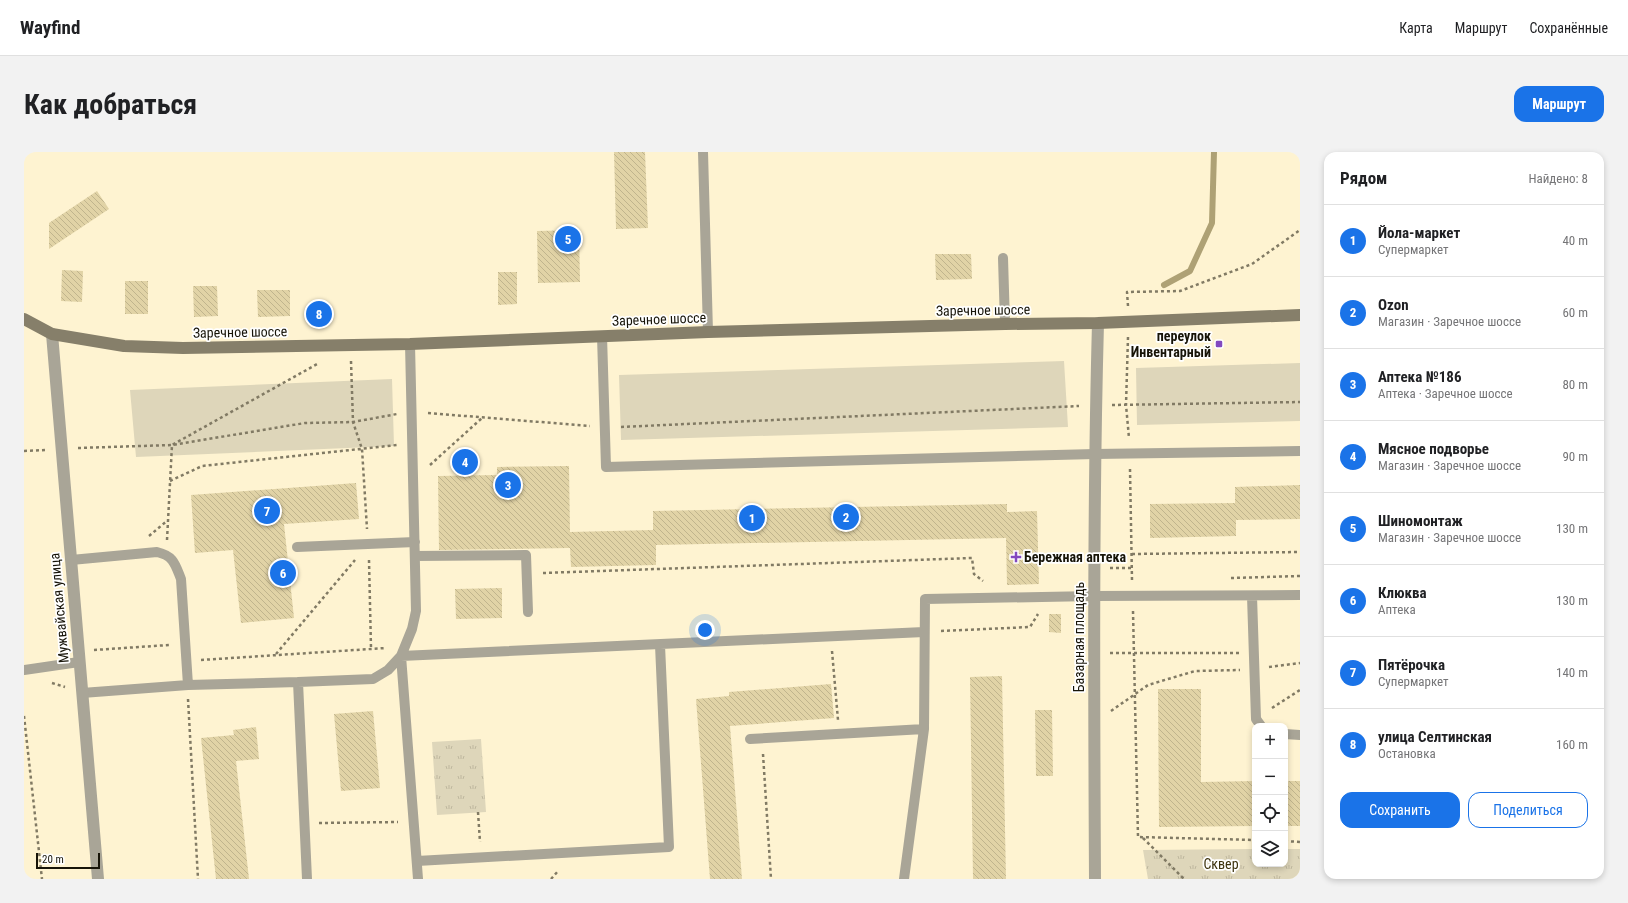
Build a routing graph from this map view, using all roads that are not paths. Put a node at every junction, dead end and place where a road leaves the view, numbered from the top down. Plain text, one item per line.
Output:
1 (703, 152) edge
2 (1004, 258) dead end
3 (1300, 315) edge
4 (24, 319) edge
5 (1098, 323) junction
6 (1005, 324) junction
7 (708, 332) junction
8 (52, 334) junction
9 (602, 336) junction
10 (410, 344) junction
11 (1300, 451) edge
12 (1095, 454) junction
13 (415, 542) junction
14 (297, 547) dead end
15 (415, 556) junction
16 (71, 560) junction
17 (1300, 595) edge
18 (1094, 596) junction
19 (1252, 596) junction
20 (528, 612) dead end
21 (924, 632) junction
22 (660, 645) junction
23 (402, 656) junction
24 (78, 657) junction
25 (24, 670) edge
26 (298, 682) junction
27 (188, 685) junction
28 (82, 693) junction
29 (1258, 723) edge
30 (924, 729) junction
31 (1288, 734) edge
32 (1300, 735) edge
33 (750, 739) dead end
34 (417, 861) junction
35 (98, 879) edge
36 (307, 879) edge
37 (418, 879) edge
38 (904, 879) edge
39 (1095, 879) edge

1 - 7 lane
2 - 6 lane
3 - 5 main road, Заречное шоссе
4 - 8 main road, Заречное шоссе
5 - 6 main road, Заречное шоссе
5 - 12 street, Базарная площадь
6 - 7 main road, Заречное шоссе
7 - 9 main road, Заречное шоссе
8 - 10 main road, Заречное шоссе
8 - 16 street, Мужвайская улица
9 - 10 main road, Заречное шоссе
9 - 12 lane
10 - 13 lane
11 - 12 lane
12 - 18 street, Базарная площадь
13 - 14 lane
13 - 15 lane
15 - 20 lane
15 - 23 lane
16 - 24 street, Мужвайская улица
16 - 27 lane
17 - 19 lane
18 - 19 lane
18 - 21 lane
18 - 39 street, Базарная площадь
19 - 29 lane
21 - 22 lane
21 - 30 lane
22 - 23 lane
22 - 34 lane
23 - 26 lane
23 - 34 lane
24 - 25 lane
24 - 28 street, Мужвайская улица
26 - 27 lane
26 - 36 lane
27 - 28 lane
28 - 35 street, Мужвайская улица
30 - 33 lane
30 - 38 lane
31 - 32 lane
34 - 37 lane

